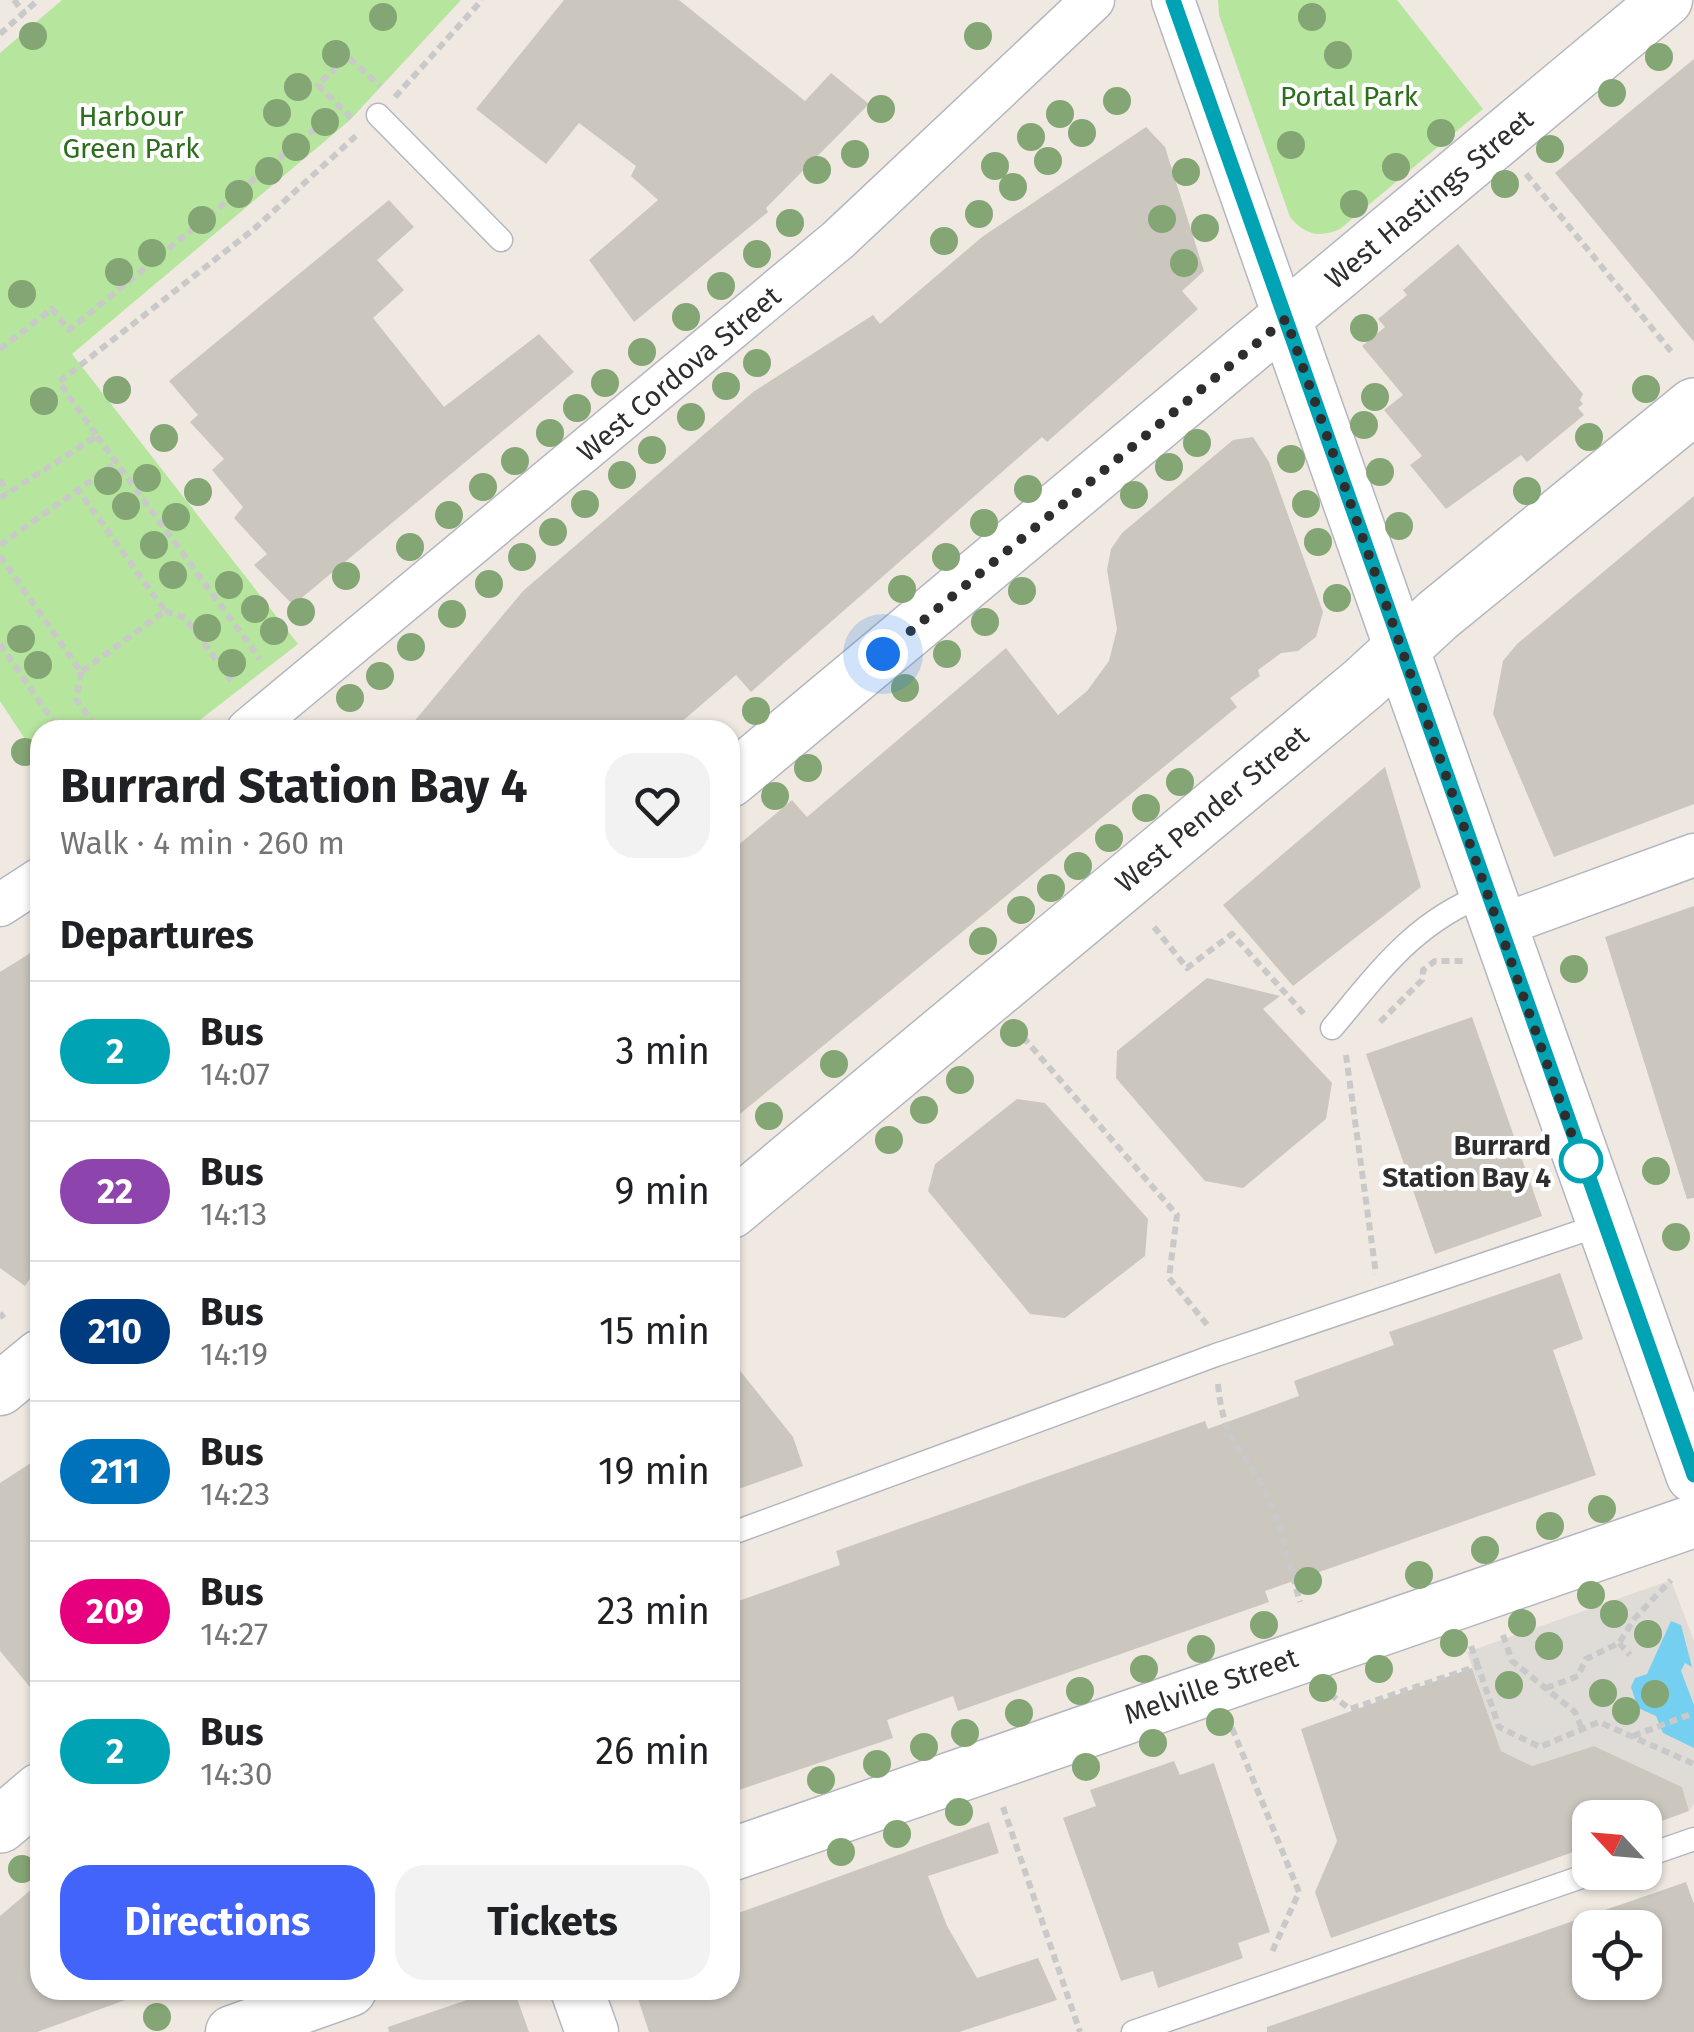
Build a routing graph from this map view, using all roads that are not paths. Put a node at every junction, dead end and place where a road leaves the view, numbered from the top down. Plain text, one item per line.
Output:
1 (1093, 0) edge
2 (1173, 0) edge
3 (1666, 0) edge
4 (386, 107) road end
5 (501, 240) dead end
6 (1286, 319) junction
7 (1694, 406) edge
8 (1402, 649) junction
9 (260, 720) edge
10 (740, 773) edge
11 (1694, 854) edge
12 (30, 885) edge
13 (0, 906) edge
14 (1482, 927) junction
15 (1322, 1025) road end
16 (740, 1203) edge
17 (1602, 1224) junction
18 (30, 1364) edge
19 (0, 1389) edge
20 (1694, 1475) edge
21 (1694, 1521) edge
22 (740, 1530) edge
23 (30, 1800) edge
24 (0, 1825) edge
25 (1694, 1839) edge
26 (1662, 1850) edge
27 (740, 1852) edge
28 (1572, 1880) edge
29 (322, 2000) edge
30 (580, 2000) edge
31 (232, 2032) edge
32 (592, 2032) edge
33 (1133, 2032) edge

1 - 9 street, West Cordova Street
2 - 6 street
3 - 6 street, West Hastings Street
4 - 5 lane
6 - 8 street
6 - 10 street, West Hastings Street
7 - 8 main road, West Pender Street
8 - 14 main road
8 - 16 main road, West Pender Street
11 - 14 street
12 - 13 street
14 - 15 lane
14 - 17 main road
17 - 20 main road
17 - 22 lane
18 - 19 street
21 - 27 street, Melville Street
23 - 24 main road
25 - 26 lane
28 - 33 lane
29 - 31 street
30 - 32 street

